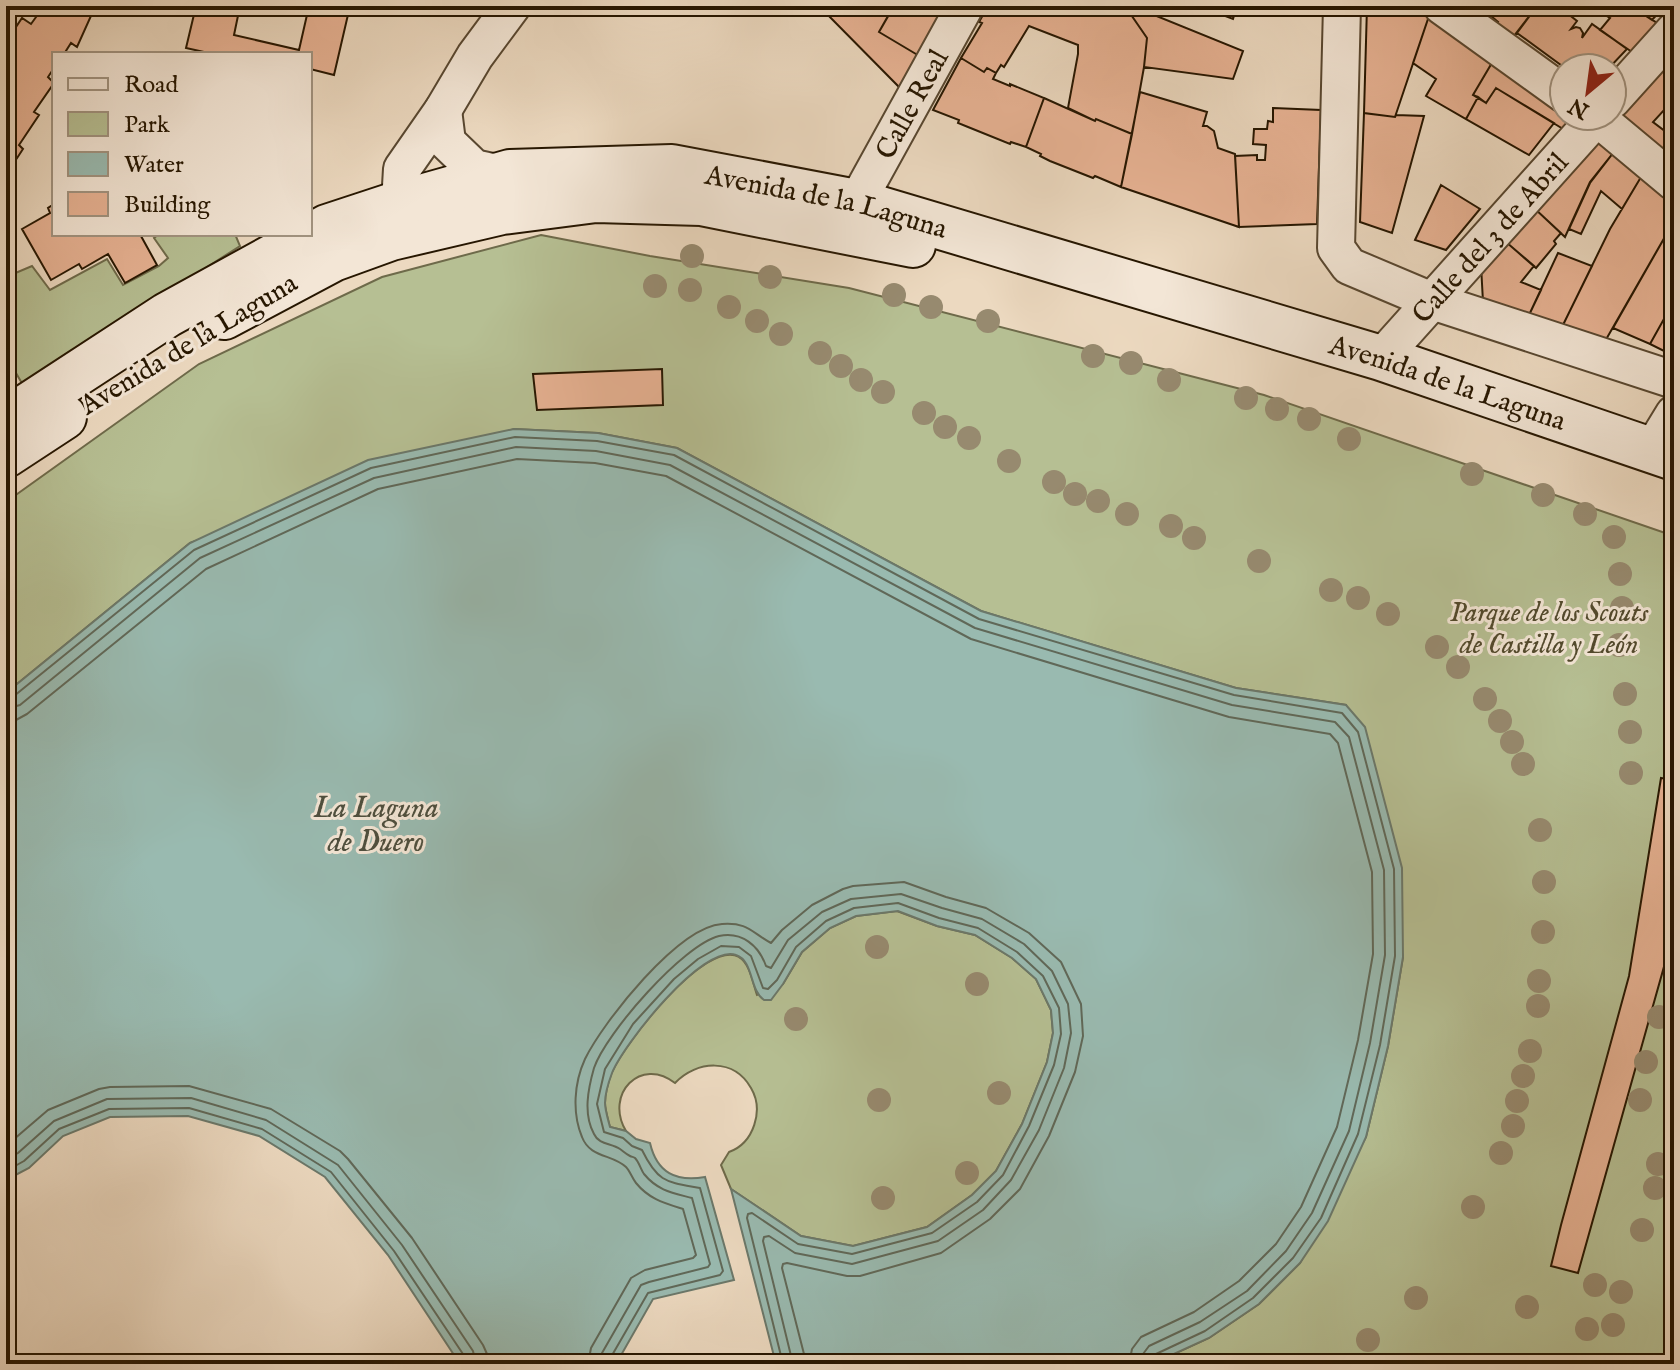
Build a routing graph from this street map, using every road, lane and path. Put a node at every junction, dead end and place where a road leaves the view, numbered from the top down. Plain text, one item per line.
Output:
1 (512, 6) edge
2 (965, 6) edge
3 (1342, 6) edge
4 (1442, 6) edge
5 (1674, 31) edge
6 (1548, 82) edge
7 (1628, 82) edge
8 (443, 110) junction
9 (1583, 132) edge
10 (1622, 132) edge
11 (502, 174) junction
12 (1674, 182) edge
13 (857, 202) junction
14 (406, 218) junction
15 (312, 235) edge
16 (311, 236) edge
17 (1432, 301) junction
18 (1381, 358) junction
19 (1674, 380) edge
20 (6, 420) edge
21 (1667, 441) edge
22 (6, 455) edge
23 (1674, 487) edge

1 - 8 street
2 - 13 street, Calle Real
3 - 17 street
4 - 6 street
5 - 7 street, Calle del 3 de Abril
8 - 11 street
8 - 14 street
9 - 17 street, Calle del 3 de Abril
10 - 12 street
11 - 13 street, Avenida de la Laguna
11 - 14 street, Avenida de la Laguna
13 - 18 street, Avenida de la Laguna
14 - 15 street, Avenida de la Laguna
14 - 22 street, Avenida de la Laguna
14 - 23 street, Avenida de la Laguna
16 - 20 street, Avenida de la Laguna
17 - 18 street, Calle del 3 de Abril
17 - 19 street
18 - 21 street, Avenida de la Laguna

